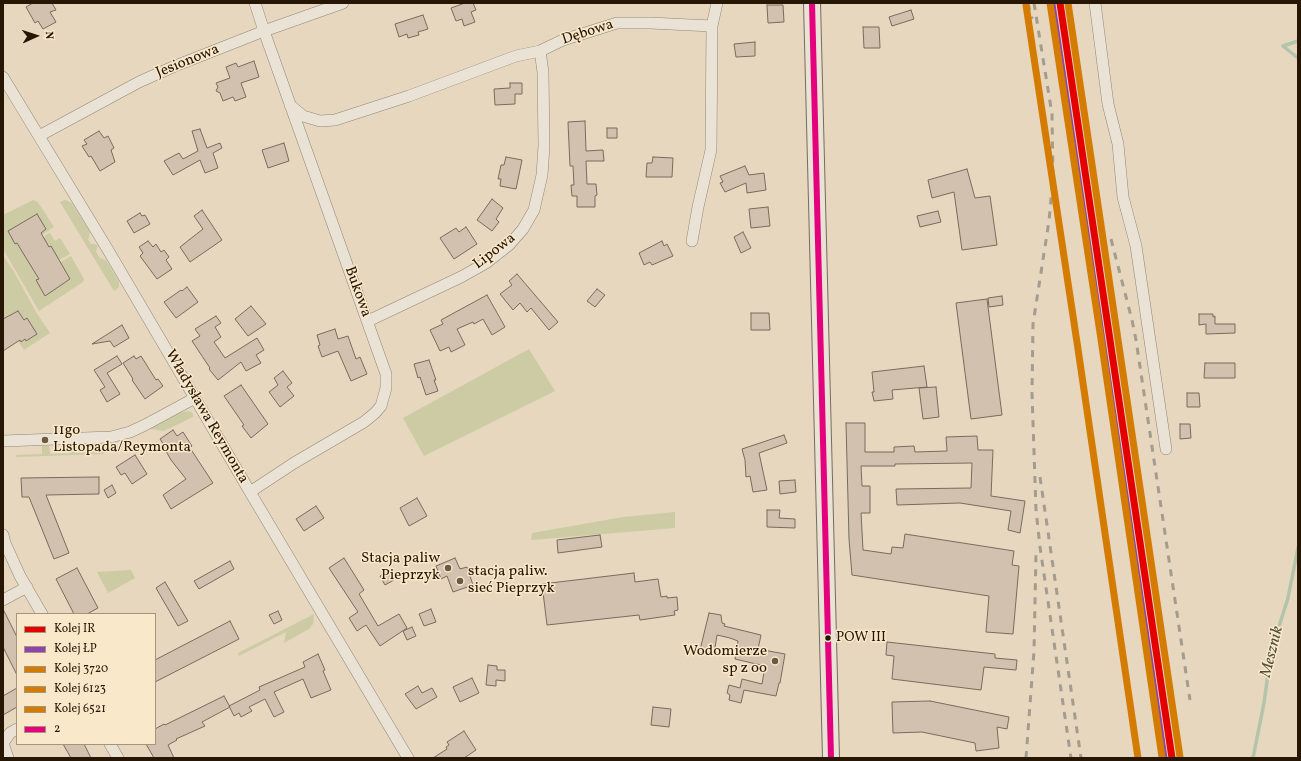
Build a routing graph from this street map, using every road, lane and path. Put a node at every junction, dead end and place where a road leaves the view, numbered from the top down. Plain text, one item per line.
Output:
1 (256, 3) edge
2 (343, 3) edge
3 (716, 3) edge
4 (812, 3) edge
5 (1095, 3) edge
6 (712, 26) junction
7 (264, 31) junction
8 (540, 51) junction
9 (3, 77) edge
10 (290, 105) junction
11 (39, 136) junction
12 (692, 241) dead end
13 (368, 321) junction
14 (195, 398) junction
15 (3, 441) edge
16 (1166, 449) dead end
17 (250, 492) junction
18 (3, 535) edge
19 (27, 587) junction
20 (3, 600) edge
21 (41, 613) edge
22 (16, 730) edge
23 (111, 745) edge
24 (8, 758) edge
25 (118, 758) edge
26 (408, 758) edge
27 (831, 758) edge

1 - 7 street, Bukowa
2 - 7 street, Jesionowa
3 - 6 street
4 - 27 main road
5 - 16 street
6 - 8 street, Dębowa
6 - 12 street
7 - 10 street, Bukowa
7 - 11 street, Jesionowa
8 - 10 street, Dębowa
8 - 13 street, Lipowa
9 - 11 street, Władysława Reymonta
10 - 13 street, Bukowa
11 - 14 street, Władysława Reymonta
13 - 17 street, Bukowa
14 - 15 street
14 - 17 street, Władysława Reymonta
17 - 26 street, Władysława Reymonta
18 - 19 street
19 - 20 street
19 - 21 street
22 - 24 street
23 - 25 street

